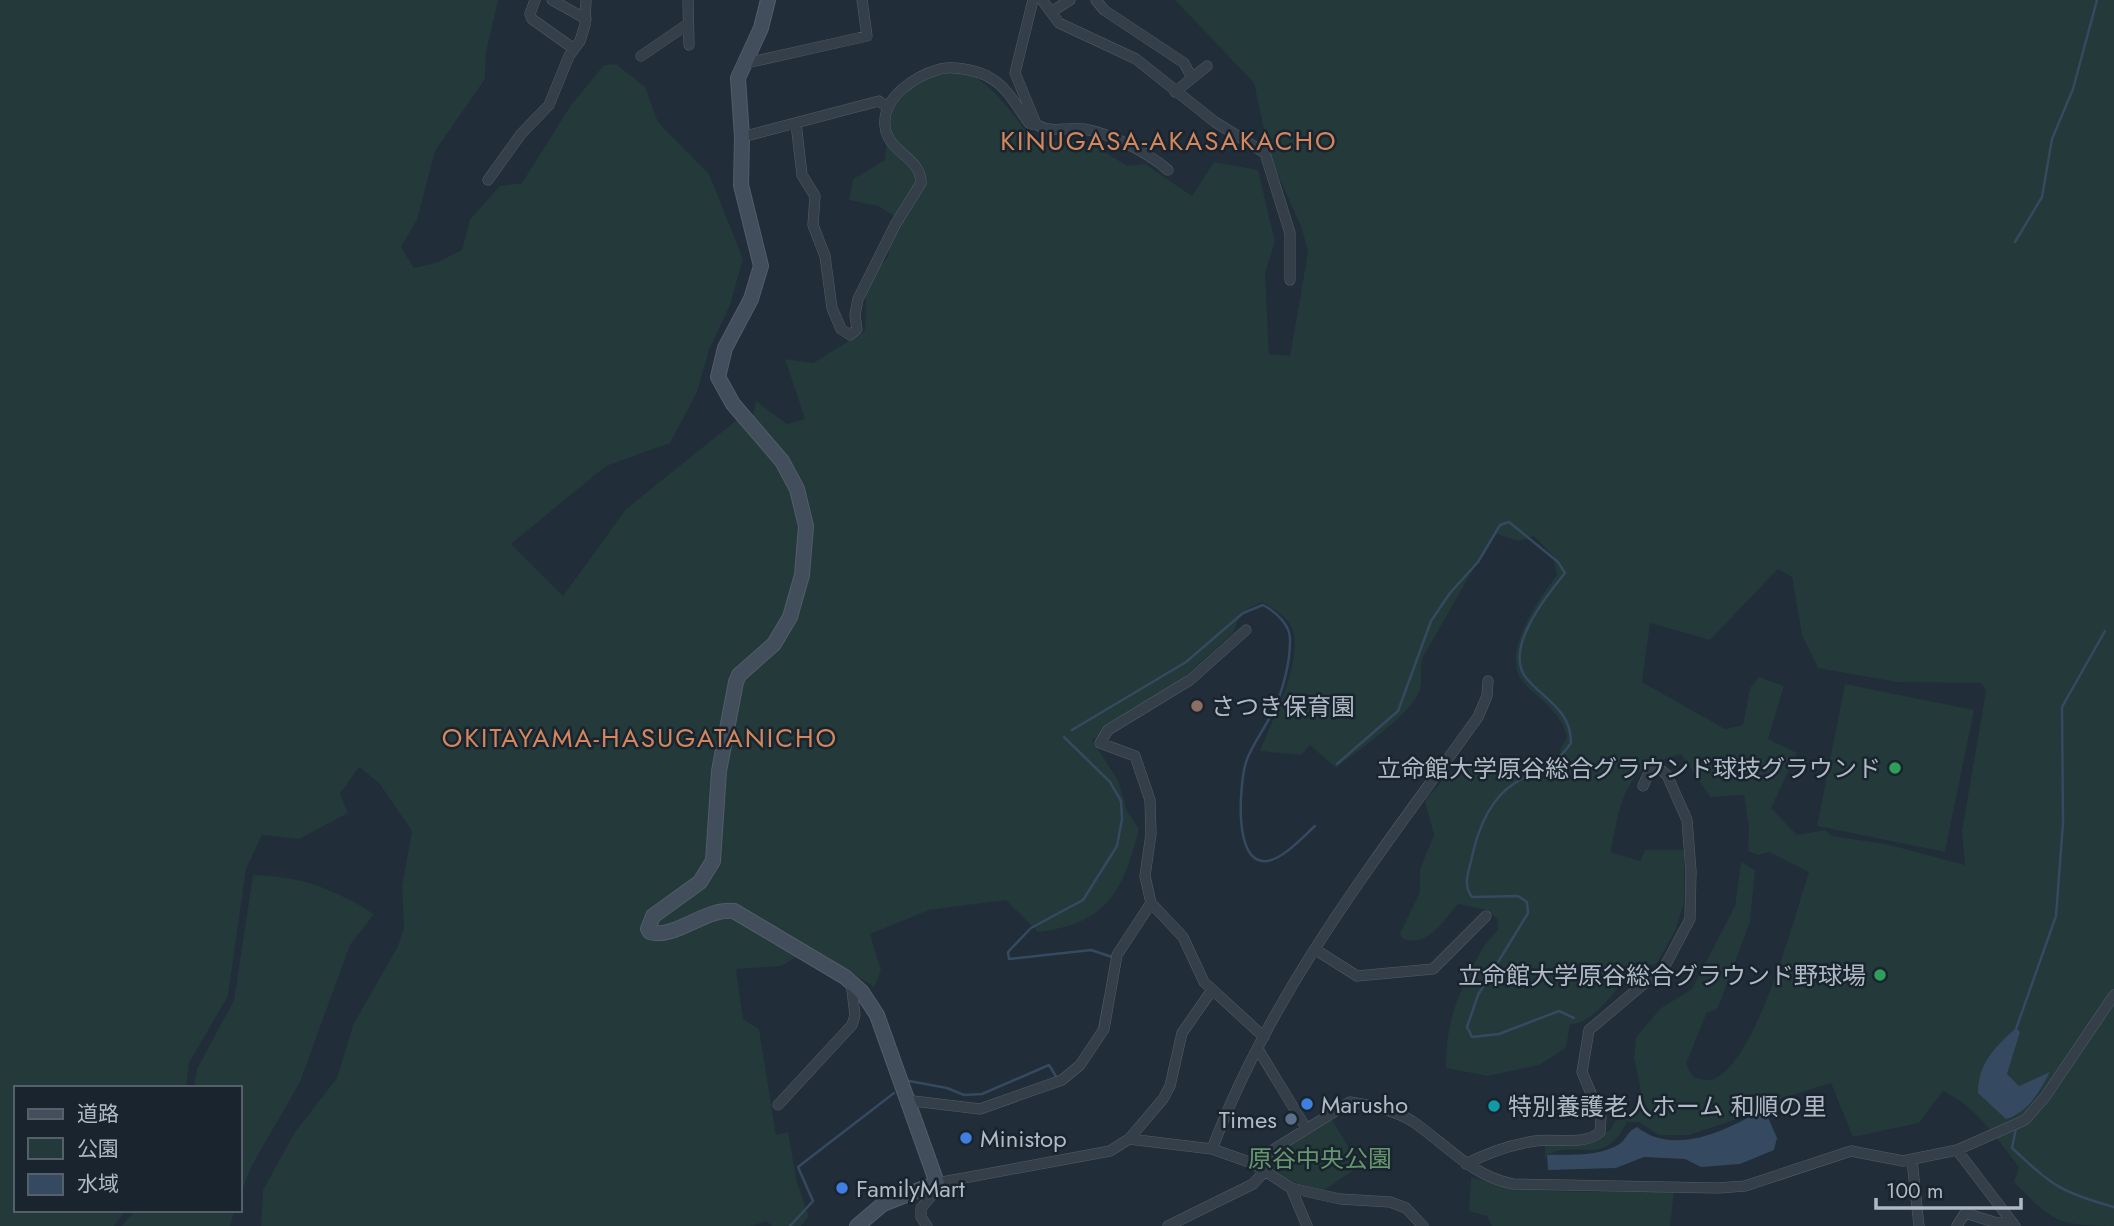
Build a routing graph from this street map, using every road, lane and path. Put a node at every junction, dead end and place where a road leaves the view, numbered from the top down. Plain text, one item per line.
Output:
1 (535, 0) edge
2 (552, 0) edge
3 (586, 0) edge
4 (688, 0) edge
5 (768, 0) edge
6 (862, 0) edge
7 (1033, 0) edge
8 (1042, 0) edge
9 (1070, 0) edge
10 (1096, 0) edge
11 (1051, 12) junction
12 (586, 19) junction
13 (688, 24) junction
14 (689, 45) dead end
15 (573, 49) junction
16 (641, 55) dead end
17 (742, 64) junction
18 (1207, 66) dead end
19 (1192, 79) junction
20 (1175, 93) junction
21 (888, 108) junction
22 (796, 122) junction
23 (1036, 124) junction
24 (743, 137) junction
25 (1168, 170) dead end
26 (488, 180) dead end
27 (1290, 280) dead end
28 (1246, 630) dead end
29 (1488, 681) dead end
30 (1643, 786) dead end
31 (1151, 903) junction
32 (1486, 916) dead end
33 (1316, 950) junction
34 (851, 981) junction
35 (1212, 990) junction
36 (2114, 995) edge
37 (1264, 1037) junction
38 (1258, 1049) junction
39 (905, 1100) junction
40 (778, 1105) dead end
41 (1306, 1128) junction
42 (1129, 1139) junction
43 (1212, 1149) junction
44 (1957, 1150) junction
45 (1912, 1160) junction
46 (1252, 1163) junction
47 (1466, 1164) junction
48 (1264, 1172) junction
49 (937, 1183) junction
50 (1291, 1188) junction
51 (2014, 1224) edge
52 (857, 1226) edge
53 (927, 1226) edge
54 (1169, 1226) edge
55 (1307, 1226) edge
56 (1423, 1226) edge
57 (1919, 1226) edge
58 (1957, 1226) edge

1 - 15 street
2 - 12 street
3 - 12 street
4 - 13 street
5 - 17 street
6 - 17 street
7 - 23 street
8 - 11 street
9 - 11 street
10 - 19 street
11 - 20 street
12 - 15 street
13 - 14 street
13 - 16 street
15 - 26 street
17 - 24 street
18 - 19 street
19 - 20 street
20 - 27 street
21 - 22 street
21 - 22 street
21 - 23 street
22 - 24 street
23 - 25 street
24 - 34 street
28 - 31 street
29 - 33 street
30 - 47 street
31 - 35 street
31 - 39 street
32 - 33 street
33 - 37 street
34 - 39 street
34 - 40 street
35 - 37 street
35 - 42 street
36 - 44 street
37 - 38 street
38 - 41 street
38 - 43 street
39 - 49 street
41 - 46 street
41 - 47 street
42 - 43 street
42 - 49 street
43 - 46 street
44 - 45 street
44 - 51 street
45 - 47 street
45 - 57 street
46 - 48 street
48 - 50 street
48 - 54 street
49 - 52 street
49 - 53 street
50 - 55 street
50 - 56 street
51 - 58 street

